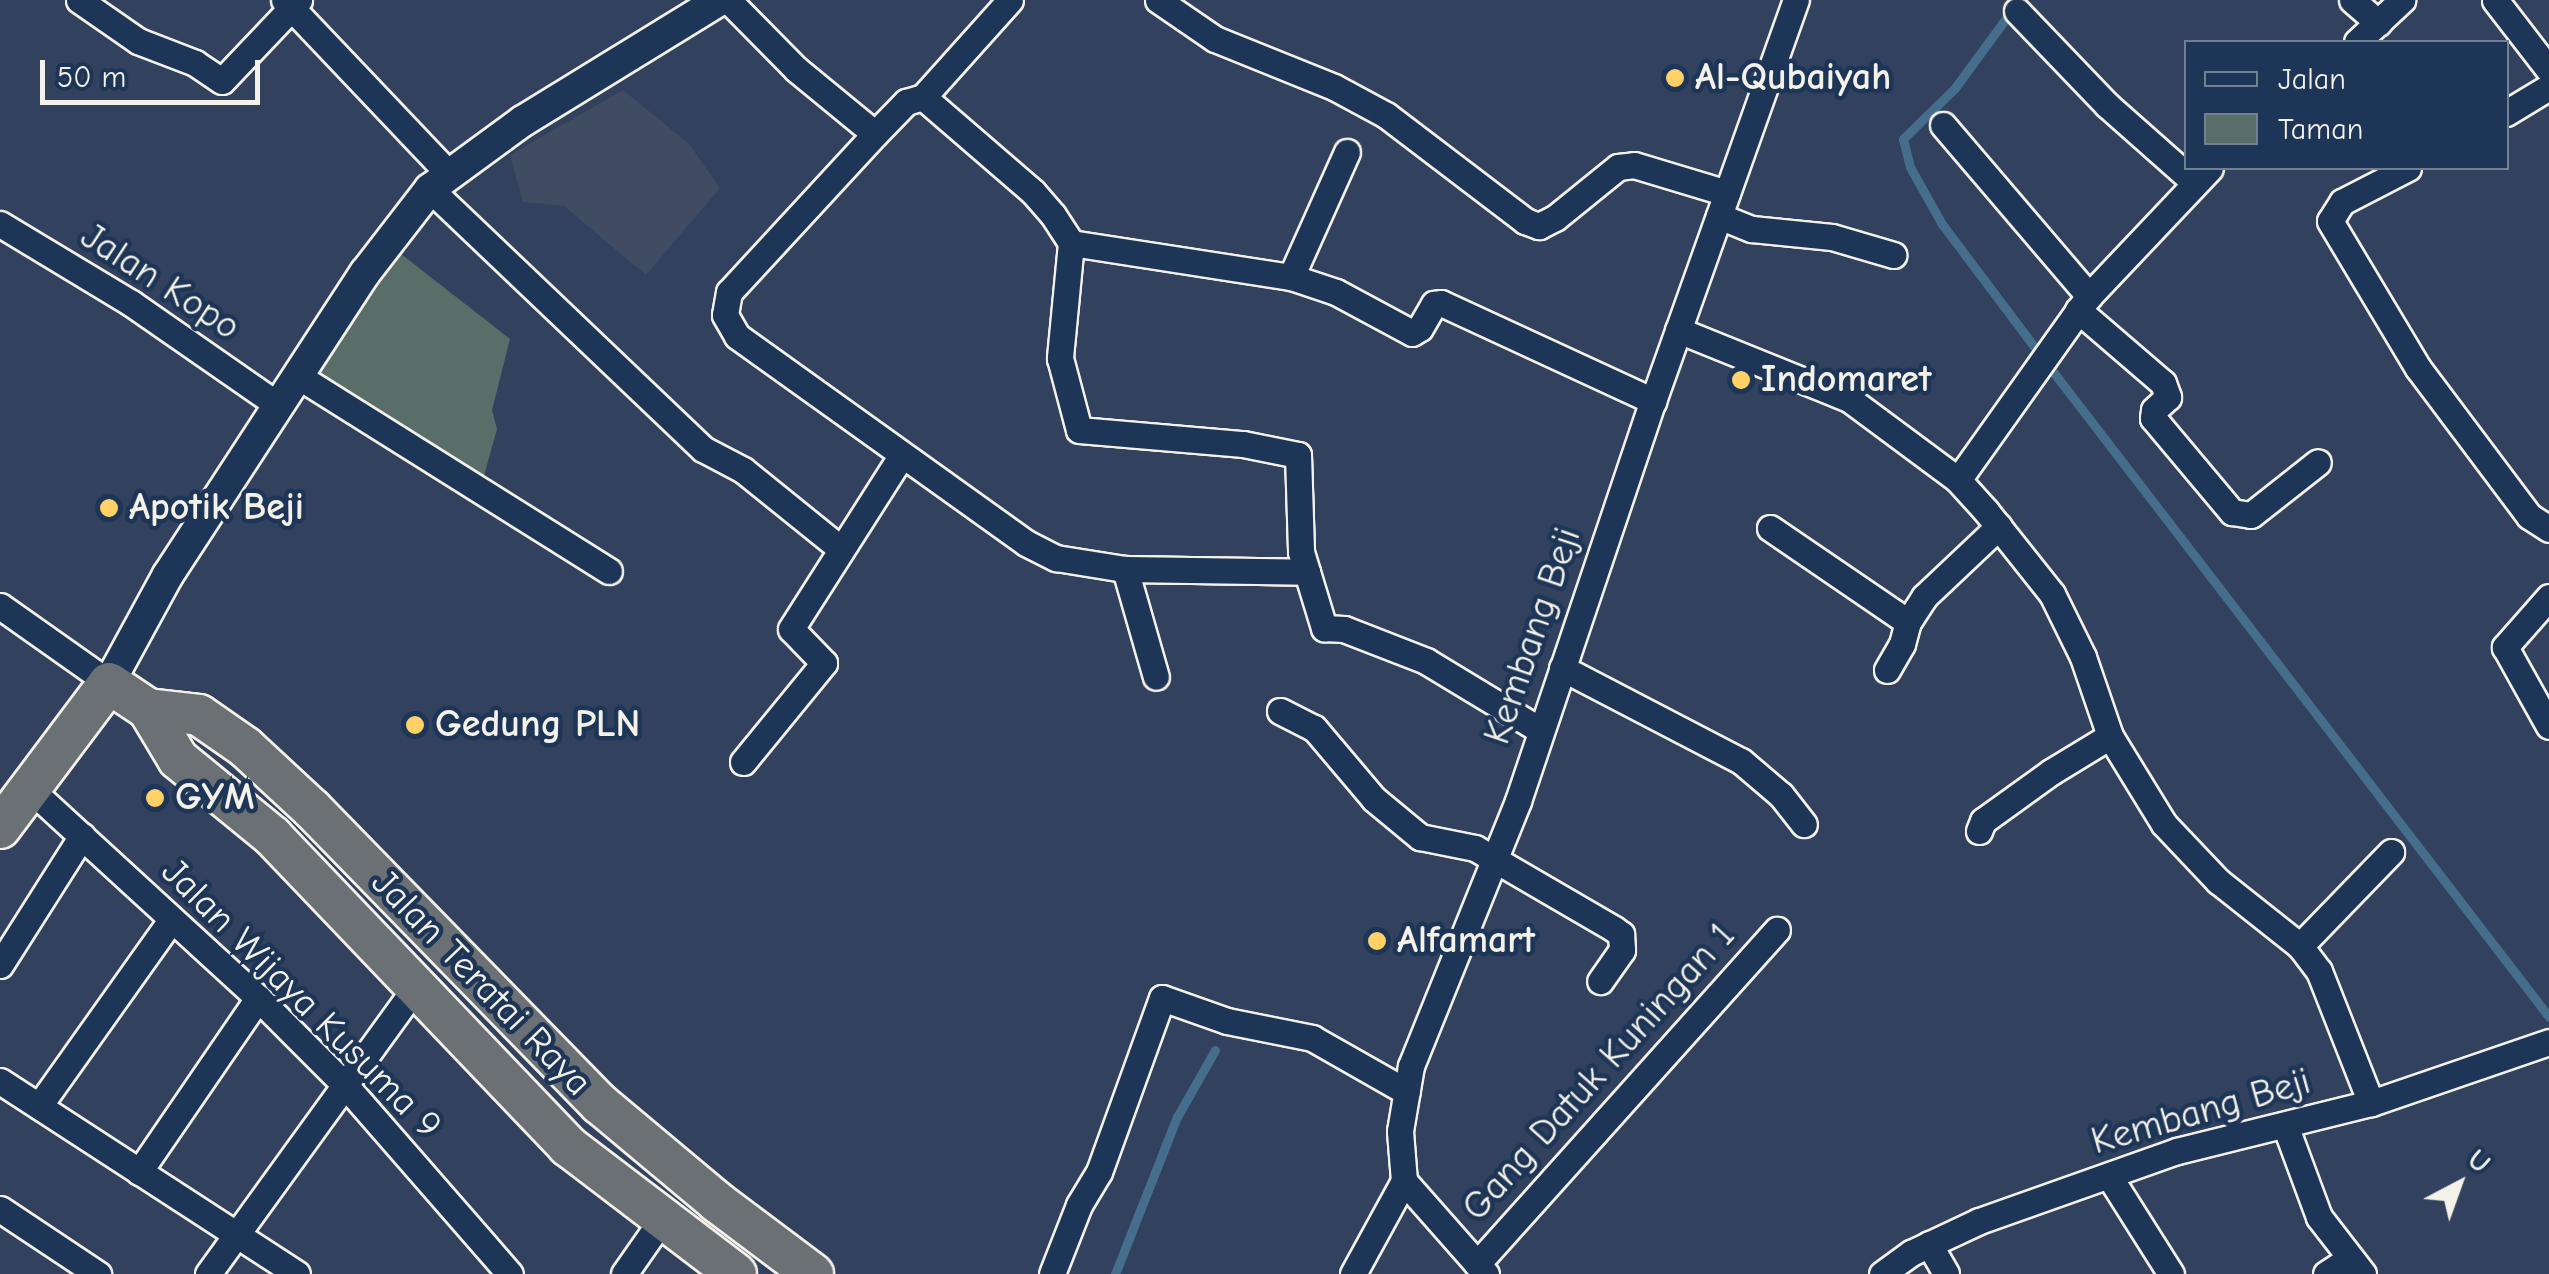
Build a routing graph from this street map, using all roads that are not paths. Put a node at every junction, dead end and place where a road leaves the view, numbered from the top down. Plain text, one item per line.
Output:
1 (79, 0) edge
2 (720, 0) edge
3 (728, 0) edge
4 (1010, 0) edge
5 (1158, 0) edge
6 (1796, 0) edge
7 (2352, 0) edge
8 (2402, 0) edge
9 (2495, 0) edge
10 (290, 2) edge
11 (2017, 11) dead end
12 (2378, 22) junction
13 (2359, 40) edge
14 (2549, 70) edge
15 (2549, 87) edge
16 (923, 97) junction
17 (2509, 111) edge
18 (1944, 126) dead end
19 (875, 134) junction
20 (1347, 152) dead end
21 (2184, 162) edge
22 (2404, 170) edge
23 (2202, 175) edge
24 (439, 181) junction
25 (1723, 205) junction
26 (0, 224) edge
27 (1072, 243) junction
28 (1893, 255) dead end
29 (1291, 277) junction
30 (2084, 303) junction
31 (1678, 330) junction
32 (298, 376) junction
33 (1653, 402) junction
34 (278, 405) junction
35 (902, 456) junction
36 (2318, 462) dead end
37 (1958, 480) junction
38 (1999, 526) junction
39 (1770, 528) dead end
40 (2549, 529) edge
41 (840, 549) junction
42 (1125, 569) junction
43 (609, 571) dead end
44 (1307, 572) junction
45 (2549, 597) edge
46 (0, 606) edge
47 (1908, 622) junction
48 (1562, 668) junction
49 (1887, 670) dead end
50 (1156, 677) dead end
51 (110, 683) junction
52 (148, 709) junction
53 (1280, 711) dead end
54 (2549, 726) edge
55 (1540, 730) junction
56 (2110, 736) junction
57 (743, 762) dead end
58 (29, 788) junction
59 (1804, 824) dead end
60 (0, 828) edge
61 (1979, 831) dead end
62 (82, 836) junction
63 (2391, 852) dead end
64 (1496, 859) junction
65 (172, 918) junction
66 (1777, 930) dead end
67 (2300, 946) junction
68 (0, 965) edge
69 (1600, 982) dead end
70 (416, 987) junction
71 (258, 998) junction
72 (2549, 1042) edge
73 (0, 1081) edge
74 (344, 1086) junction
75 (1406, 1092) junction
76 (2370, 1103) junction
77 (39, 1106) junction
78 (2285, 1125) junction
79 (139, 1172) junction
80 (2109, 1176) junction
81 (1404, 1181) junction
82 (0, 1209) edge
83 (661, 1221) junction
84 (235, 1233) junction
85 (1928, 1244) junction
86 (2356, 1267) edge
87 (1481, 1269) edge
88 (98, 1274) edge
89 (208, 1274) edge
90 (297, 1274) edge
91 (510, 1274) edge
92 (624, 1274) edge
93 (736, 1274) edge
94 (813, 1274) edge
95 (1052, 1274) edge
96 (1352, 1274) edge
97 (1882, 1274) edge
98 (1946, 1274) edge
99 (2171, 1274) edge
100 (2326, 1274) edge

1 - 10 street
2 - 24 street
3 - 19 street
4 - 16 street
5 - 25 street
6 - 25 street, Kembang Beji
7 - 12 street
8 - 12 street
9 - 14 street
10 - 24 street
11 - 21 street
12 - 13 street
15 - 17 street
16 - 19 street
16 - 27 street
18 - 30 street
19 - 35 street
20 - 29 street
22 - 40 street
23 - 30 street
24 - 32 street
24 - 41 street
25 - 28 street
25 - 31 street, Kembang Beji
26 - 34 street, Jalan Kopo
27 - 29 street
27 - 44 street
29 - 33 street
30 - 36 street
30 - 37 street
31 - 33 street, Kembang Beji
31 - 37 street
32 - 34 street
32 - 43 street
33 - 48 street, Kembang Beji
34 - 51 street
35 - 41 street
35 - 42 street
37 - 38 street
38 - 47 street
38 - 56 street
39 - 47 street
41 - 57 street
42 - 44 street
42 - 50 street
44 - 55 street
45 - 54 street
46 - 51 street
47 - 49 street
48 - 55 street, Kembang Beji
48 - 59 street
51 - 52 highway, Jalan Teratai Raya
51 - 58 highway
52 - 70 highway, Jalan Teratai Raya
52 - 94 highway, Jalan Teratai Raya
53 - 64 street
55 - 64 street, Kembang Beji
56 - 61 street
56 - 67 street
58 - 60 highway
58 - 62 street, Jalan Wijaya Kusuma 9
62 - 65 street, Jalan Wijaya Kusuma 9
62 - 68 street
63 - 67 street
64 - 69 street
64 - 75 street, Kembang Beji
65 - 71 street, Jalan Wijaya Kusuma 9
65 - 77 street
66 - 87 street, Gang Datuk Kuningan 1
67 - 76 street
70 - 74 street
70 - 83 highway, Jalan Teratai Raya
71 - 74 street, Jalan Wijaya Kusuma 9
71 - 79 street
72 - 76 street, Kembang Beji
73 - 77 street
74 - 84 street
74 - 91 street, Jalan Wijaya Kusuma 9
75 - 81 street, Kembang Beji
75 - 95 street
76 - 78 street, Kembang Beji
77 - 79 street
78 - 80 street, Kembang Beji
78 - 86 street
79 - 84 street
80 - 85 street, Kembang Beji
80 - 99 street
81 - 87 street
81 - 96 street
82 - 88 street
83 - 92 street
83 - 93 highway, Jalan Teratai Raya
84 - 89 street
84 - 90 street
85 - 97 street, Kembang Beji
85 - 98 street
86 - 100 street

